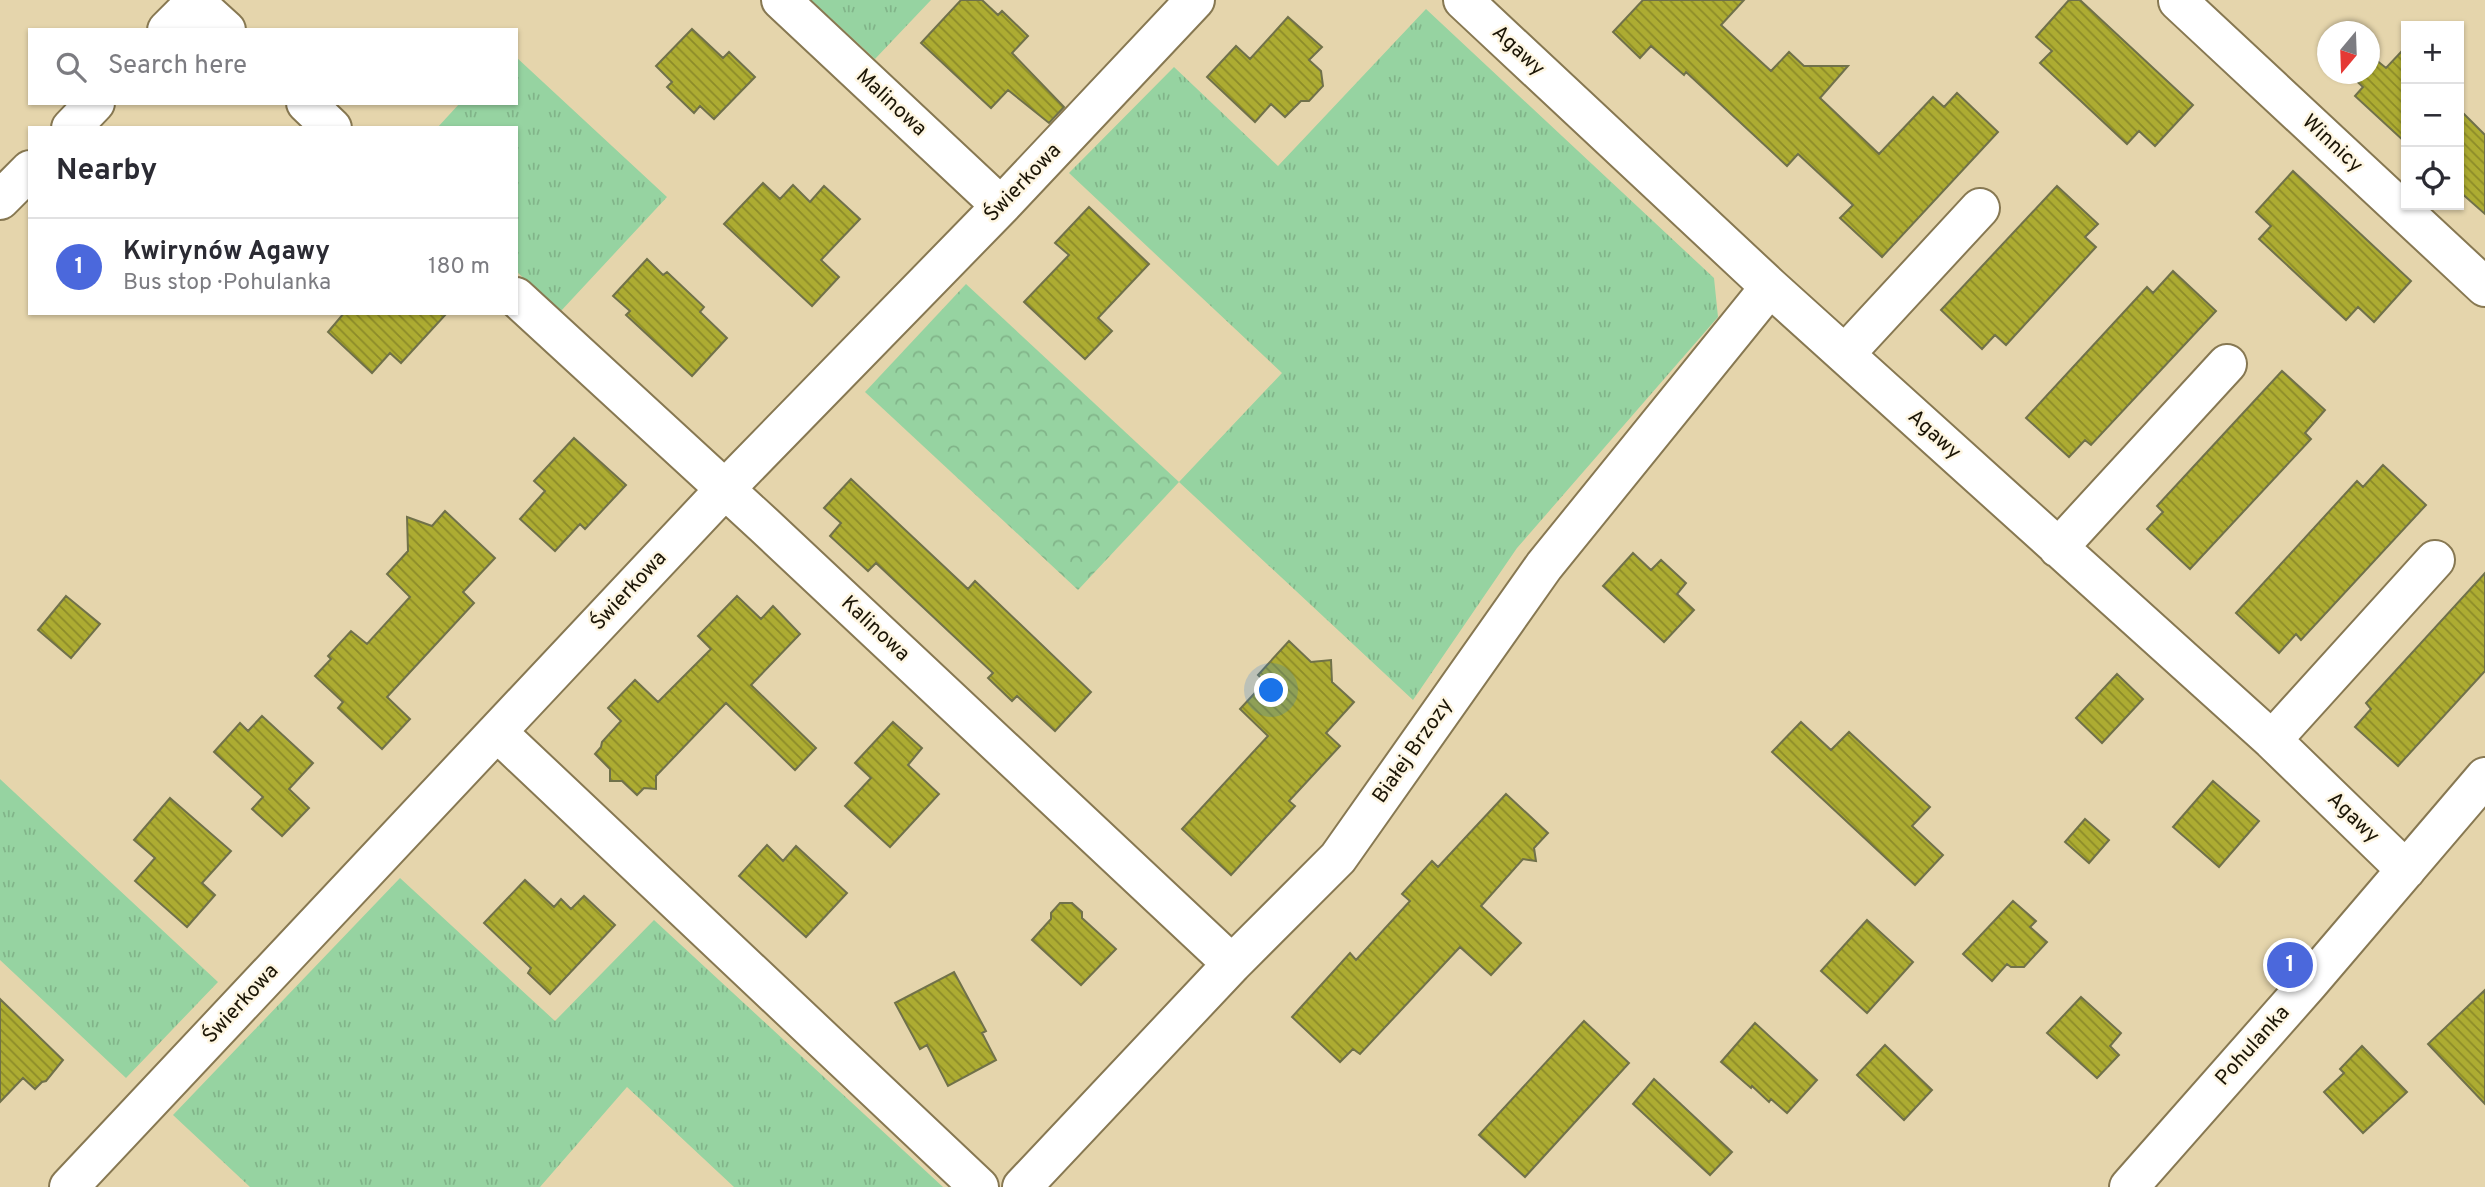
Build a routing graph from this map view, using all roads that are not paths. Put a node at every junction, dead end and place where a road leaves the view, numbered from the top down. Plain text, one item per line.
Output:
1 (781, 0) edge
2 (1195, 0) edge
3 (1463, 0) edge
4 (196, 1) edge
5 (2178, 1) edge
6 (169, 28) edge
7 (224, 28) edge
8 (93, 105) edge
9 (308, 105) edge
10 (73, 126) edge
11 (330, 126) edge
12 (28, 172) edge
13 (0, 200) edge
14 (1001, 206) junction
15 (1980, 208) dead end
16 (1770, 287) junction
17 (2485, 287) edge
18 (518, 299) edge
19 (1845, 354) junction
20 (2227, 364) dead end
21 (725, 489) junction
22 (2058, 548) junction
23 (2435, 560) dead end
24 (497, 732) junction
25 (2272, 740) junction
26 (2485, 777) edge
27 (2406, 870) junction
28 (1232, 964) junction
29 (69, 1187) edge
30 (979, 1187) edge
31 (1022, 1187) edge
32 (2129, 1187) edge

1 - 14 street, Malinowa
2 - 14 street, Świerkowa
3 - 16 street, Agawy
4 - 6 street
4 - 7 street
5 - 17 street, Winnicy
8 - 10 street
9 - 11 street
12 - 13 street
14 - 21 street, Świerkowa
15 - 19 street
16 - 19 street, Agawy
16 - 28 street, Białej Brzozy
18 - 21 street, Kalinowa
19 - 22 street, Agawy
20 - 22 street
21 - 24 street, Świerkowa
21 - 28 street, Kalinowa
22 - 25 street, Agawy
23 - 25 street
24 - 29 street, Świerkowa
24 - 30 street
25 - 27 street, Agawy
26 - 27 street, Pohulanka
27 - 32 street, Pohulanka
28 - 31 street, Białej Brzozy

